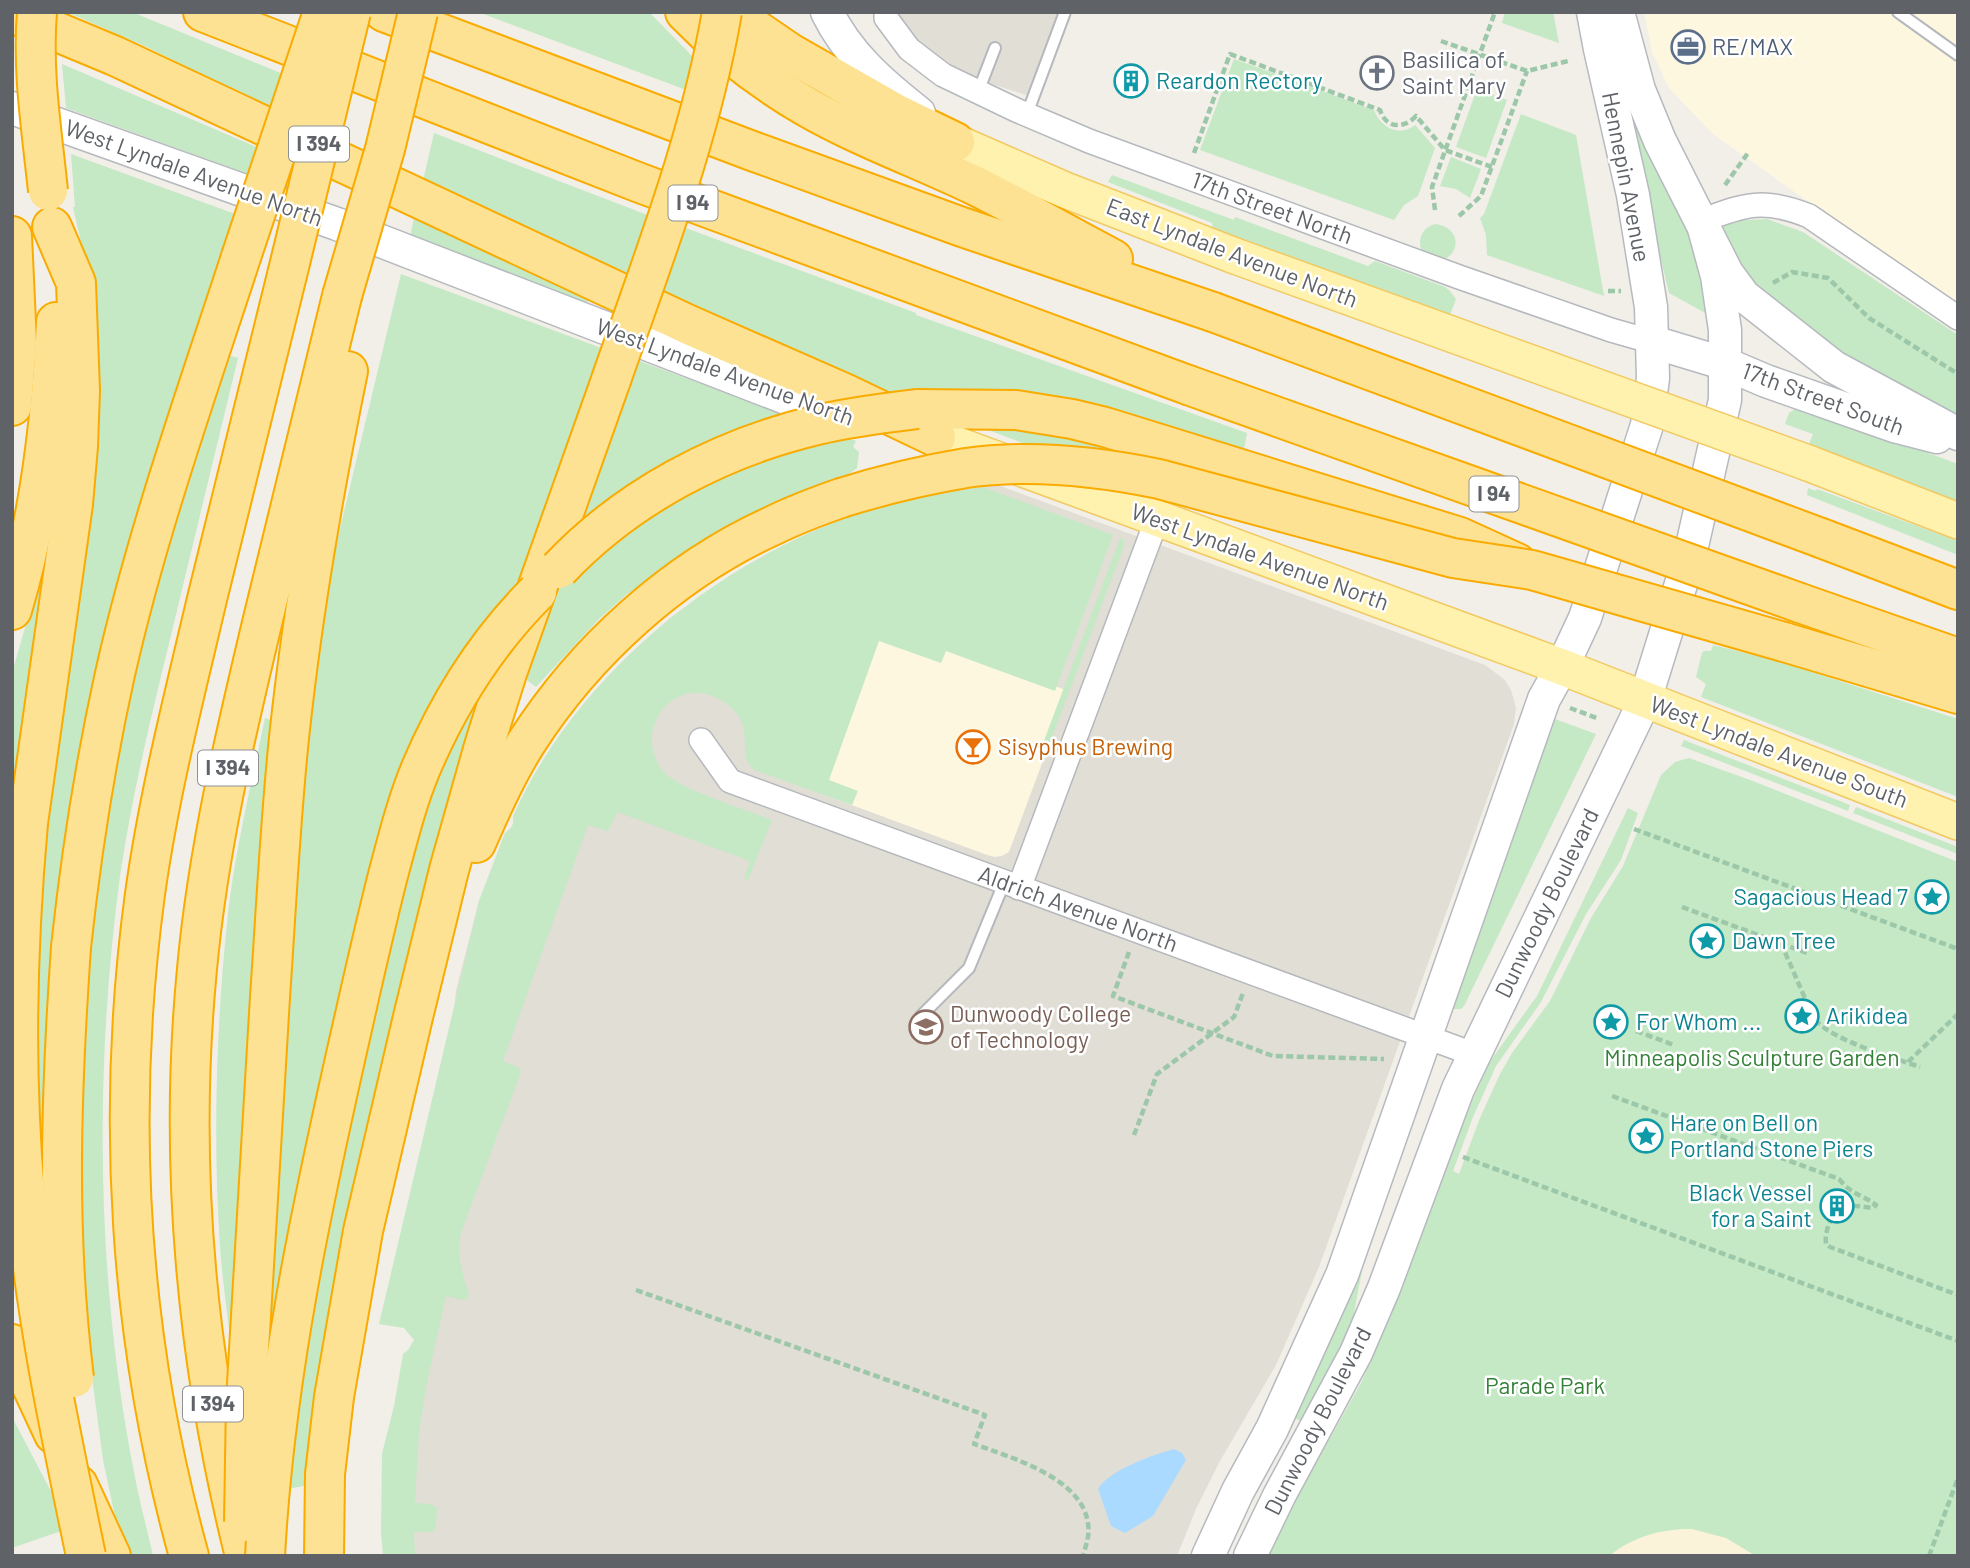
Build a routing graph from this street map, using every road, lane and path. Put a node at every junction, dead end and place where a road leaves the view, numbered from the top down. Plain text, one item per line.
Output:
1 (37, 12) edge
2 (203, 12) edge
3 (323, 12) edge
4 (351, 12) edge
5 (384, 12) edge
6 (418, 12) edge
7 (685, 12) edge
8 (722, 12) edge
9 (735, 12) edge
10 (827, 12) edge
11 (886, 12) edge
12 (1065, 12) edge
13 (1495, 12) edge
14 (1593, 12) edge
15 (1618, 12) edge
16 (1898, 12) edge
17 (12, 13) edge
18 (1441, 41) dead end
19 (995, 48) dead end
20 (1479, 54) junction
21 (1958, 55) edge
22 (1568, 61) dead end
23 (1527, 71) junction
24 (978, 92) junction
25 (12, 108) edge
26 (1027, 114) junction
27 (956, 142) junction
28 (1445, 150) junction
29 (1194, 153) dead end
30 (1748, 153) dead end
31 (1492, 167) junction
32 (1725, 185) dead end
33 (50, 209) junction
34 (1435, 209) dead end
35 (1459, 216) dead end
36 (1702, 221) junction
37 (12, 236) edge
38 (1766, 286) dead end
39 (352, 300) junction
40 (1213, 313) junction
41 (1958, 318) edge
42 (1653, 342) junction
43 (1689, 353) joint
44 (1726, 363) junction
45 (1958, 374) edge
46 (12, 407) edge
47 (1958, 434) edge
48 (936, 437) junction
49 (1958, 442) edge
50 (1157, 519) junction
51 (1958, 521) edge
52 (1532, 570) junction
53 (1958, 590) edge
54 (12, 610) edge
55 (1958, 658) edge
56 (1562, 667) junction
57 (1599, 682) joint
58 (1958, 694) edge
59 (1646, 699) junction
60 (1568, 708) dead end
61 (1599, 719) dead end
62 (701, 740) dead end
63 (477, 813) junction
64 (1958, 822) edge
65 (1634, 829) dead end
66 (1011, 885) junction
67 (1682, 907) dead end
68 (1781, 943) junction
69 (1958, 948) edge
70 (1130, 951) dead end
71 (1810, 954) dead end
72 (1244, 992) dead end
73 (1958, 1014) edge
74 (921, 1016) dead end
75 (1636, 1031) dead end
76 (1214, 1033) junction
77 (1427, 1037) junction
78 (1674, 1045) dead end
79 (1473, 1054) junction
80 (1384, 1059) dead end
81 (1908, 1063) junction
82 (1920, 1067) dead end
83 (1612, 1096) dead end
84 (1134, 1135) dead end
85 (1462, 1157) dead end
86 (636, 1290) dead end
87 (1958, 1295) edge
88 (1958, 1341) edge
89 (12, 1344) edge
90 (1958, 1478) edge
91 (86, 1556) edge
92 (102, 1556) edge
93 (111, 1556) edge
94 (189, 1556) edge
95 (244, 1556) edge
96 (265, 1556) edge
97 (324, 1556) edge
98 (1083, 1556) edge
99 (1208, 1556) edge
100 (1250, 1556) edge
101 (1929, 1556) edge

1 - 33 highway, bridge
2 - 55 highway, I 94, bridge
3 - 92 highway, bridge
4 - 94 highway, I 394, bridge
5 - 40 highway
6 - 39 highway, I 394, bridge
7 - 40 highway
8 - 63 highway, bridge
9 - 27 highway
10 - 27 main road, East Lyndale Avenue North
11 - 24 street, 17th Street North
12 - 26 lane
13 - 20 path
14 - 42 main road, Hennepin Avenue
15 - 36 main road, Hennepin Avenue
16 - 21 lane
17 - 48 highway
18 - 20 path
19 - 24 lane
20 - 23 path
20 - 28 path
22 - 23 path
23 - 31 path
24 - 26 street, 17th Street North
25 - 48 main road, West Lyndale Avenue North
26 - 42 street, 17th Street North
27 - 51 main road, East Lyndale Avenue North, bridge
28 - 29 path
28 - 31 path
28 - 34 path
30 - 32 path
31 - 35 path
33 - 54 highway
33 - 91 highway, bridge
36 - 41 street
36 - 44 main road, Dunwoody Boulevard
36 - 47 main road
37 - 46 highway
38 - 45 path
39 - 95 highway, bridge
39 - 95 highway, I 394
40 - 53 highway, bridge
42 - 43 main road, 17th Street North
42 - 56 main road, Dunwoody Boulevard
43 - 44 main road, 17th Street South
44 - 49 main road, 17th Street South
44 - 59 main road, Dunwoody Boulevard
48 - 50 main road, West Lyndale Avenue North
50 - 56 main road, West Lyndale Avenue North
50 - 66 street
52 - 58 highway, bridge
52 - 63 highway, bridge
52 - 96 highway, bridge
56 - 57 main road, West Lyndale Avenue North
56 - 77 main road, Dunwoody Boulevard
57 - 59 main road, West Lyndale Avenue South
59 - 64 main road, West Lyndale Avenue South
59 - 79 main road, Dunwoody Boulevard
60 - 61 path
62 - 66 street, Aldrich Avenue North
63 - 97 highway
65 - 69 path
66 - 74 lane
66 - 77 street, Aldrich Avenue North
67 - 68 path
68 - 71 path
68 - 81 path
70 - 76 path
72 - 76 path
73 - 81 path
75 - 78 path
76 - 80 path
76 - 84 path
77 - 79 street, Aldrich Avenue North
77 - 99 main road, Dunwoody Boulevard
79 - 100 main road, Dunwoody Boulevard
81 - 82 path
83 - 87 path
85 - 88 path
86 - 98 path
89 - 93 highway, bridge
90 - 101 path

